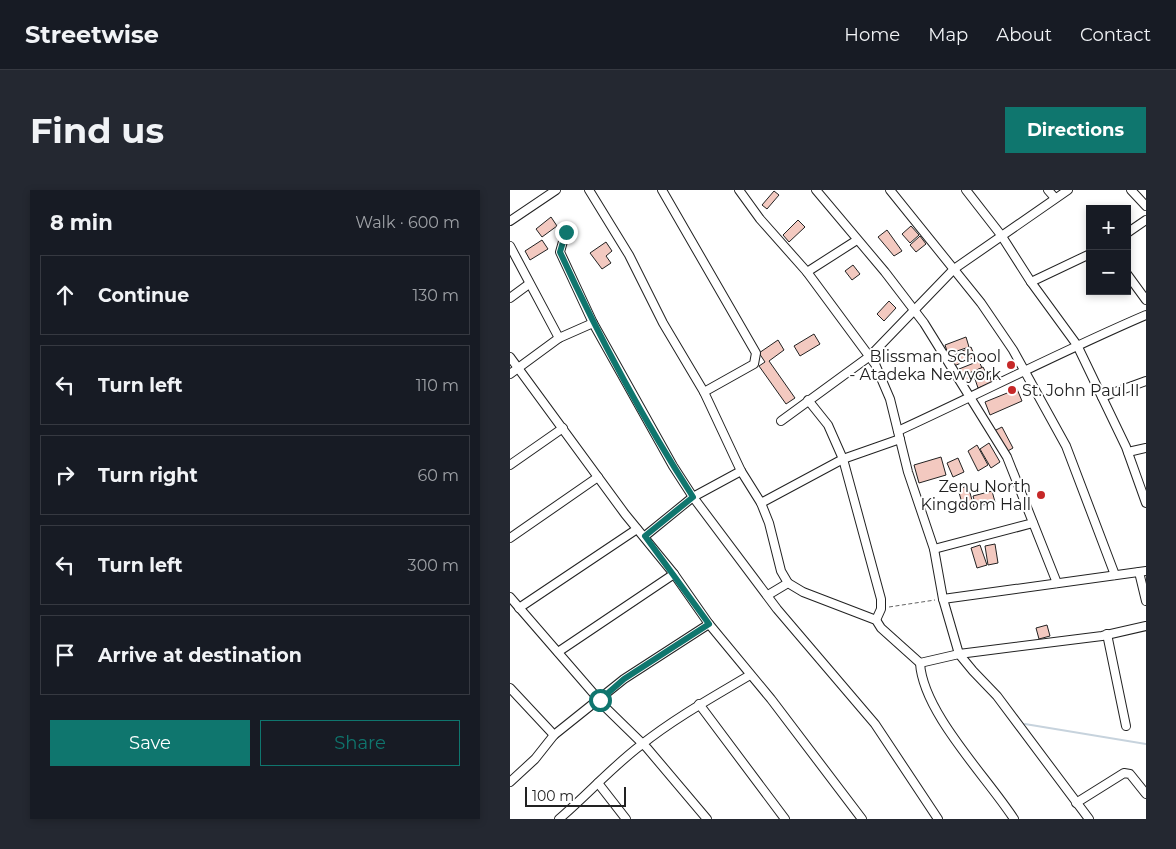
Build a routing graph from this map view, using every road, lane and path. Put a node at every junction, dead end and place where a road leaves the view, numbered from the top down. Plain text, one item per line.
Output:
1 (556, 190) edge
2 (589, 190) edge
3 (662, 190) edge
4 (739, 190) edge
5 (816, 190) edge
6 (890, 190) edge
7 (966, 190) edge
8 (1048, 190) edge
9 (1068, 190) edge
10 (1134, 191) edge
11 (1054, 198) junction
12 (1146, 206) edge
13 (1146, 220) edge
14 (510, 221) edge
15 (1131, 230) edge
16 (566, 232) dead end
17 (1001, 235) junction
18 (857, 240) junction
19 (510, 246) edge
20 (1086, 256) edge
21 (954, 269) junction
22 (807, 272) junction
23 (1131, 279) edge
24 (1031, 282) junction
25 (529, 284) junction
26 (510, 298) edge
27 (1146, 300) edge
28 (915, 312) junction
29 (1146, 315) edge
30 (593, 323) junction
31 (558, 338) junction
32 (1077, 345) junction
33 (870, 356) junction
34 (510, 357) edge
35 (517, 368) junction
36 (1026, 372) junction
37 (510, 374) edge
38 (1146, 381) edge
39 (704, 392) junction
40 (1102, 397) junction
41 (970, 398) junction
42 (808, 400) junction
43 (781, 421) dead end
44 (563, 428) junction
45 (899, 435) junction
46 (1146, 448) edge
47 (1128, 452) junction
48 (842, 458) junction
49 (510, 465) edge
50 (741, 471) junction
51 (598, 477) junction
52 (693, 497) junction
53 (1146, 503) edge
54 (761, 504) junction
55 (1033, 523) junction
56 (637, 529) junction
57 (645, 536) junction
58 (510, 538) edge
59 (934, 549) junction
60 (1142, 572) edge
61 (674, 574) junction
62 (1115, 575) junction
63 (788, 583) junction
64 (1057, 583) junction
65 (768, 595) junction
66 (510, 597) edge
67 (943, 599) junction
68 (1146, 601) edge
69 (519, 608) junction
70 (881, 609) junction
71 (876, 620) junction
72 (709, 624) junction
73 (1146, 626) edge
74 (1106, 634) junction
75 (558, 652) junction
76 (959, 654) junction
77 (920, 663) junction
78 (750, 675) junction
79 (510, 688) edge
80 (600, 700) junction
81 (699, 704) junction
82 (1126, 726) dead end
83 (554, 735) junction
84 (642, 744) junction
85 (510, 781) edge
86 (598, 783) junction
87 (1146, 794) edge
88 (1076, 803) junction
89 (559, 819) edge
90 (626, 819) edge
91 (707, 819) edge
92 (785, 819) edge
93 (862, 819) edge
94 (938, 819) edge
95 (1014, 819) edge
96 (1089, 819) edge

1 - 14 street
2 - 39 street
3 - 39 street
4 - 22 street
5 - 18 street
6 - 21 street
7 - 17 street
8 - 11 street
9 - 11 street
10 - 12 street
11 - 17 street
13 - 15 street
16 - 30 street
17 - 21 street
17 - 24 street
18 - 22 street
18 - 28 street
19 - 25 street
20 - 24 street
21 - 28 street
21 - 36 street
22 - 33 street
23 - 27 street
24 - 32 street
25 - 26 street
25 - 31 street
28 - 33 street
28 - 41 street
29 - 32 street
30 - 31 street
30 - 52 street
31 - 35 street
32 - 36 street
32 - 40 street
33 - 42 street
33 - 45 street
34 - 35 street
35 - 37 street
35 - 44 street
36 - 41 street
36 - 62 street
38 - 40 street
39 - 50 street
40 - 47 street
41 - 45 street
41 - 55 street
42 - 43 street
42 - 48 street
44 - 49 street
44 - 51 street
45 - 48 street
45 - 59 street
46 - 47 street
47 - 53 street
48 - 54 street
48 - 70 street
50 - 52 street
50 - 54 street
51 - 56 street
51 - 58 street
52 - 57 street
52 - 65 street
54 - 63 street
55 - 59 street
55 - 64 street
56 - 57 street
56 - 69 street
57 - 61 street
59 - 67 street
60 - 62 street
60 - 68 street
61 - 72 street
61 - 75 street
62 - 64 street
63 - 65 street
63 - 71 street
64 - 67 street
65 - 94 street
66 - 69 street
67 - 70 path
67 - 76 street
69 - 75 street
70 - 71 street
71 - 77 street
72 - 78 street
72 - 80 street
73 - 74 street
74 - 76 street
74 - 82 street
75 - 80 street
76 - 77 street
76 - 88 street
77 - 95 street
78 - 81 street
78 - 93 street
79 - 83 street
80 - 83 street
80 - 84 street
81 - 84 street
81 - 92 street
83 - 85 street
84 - 86 street
84 - 91 street
86 - 89 street
86 - 90 street
87 - 88 street
88 - 96 street

